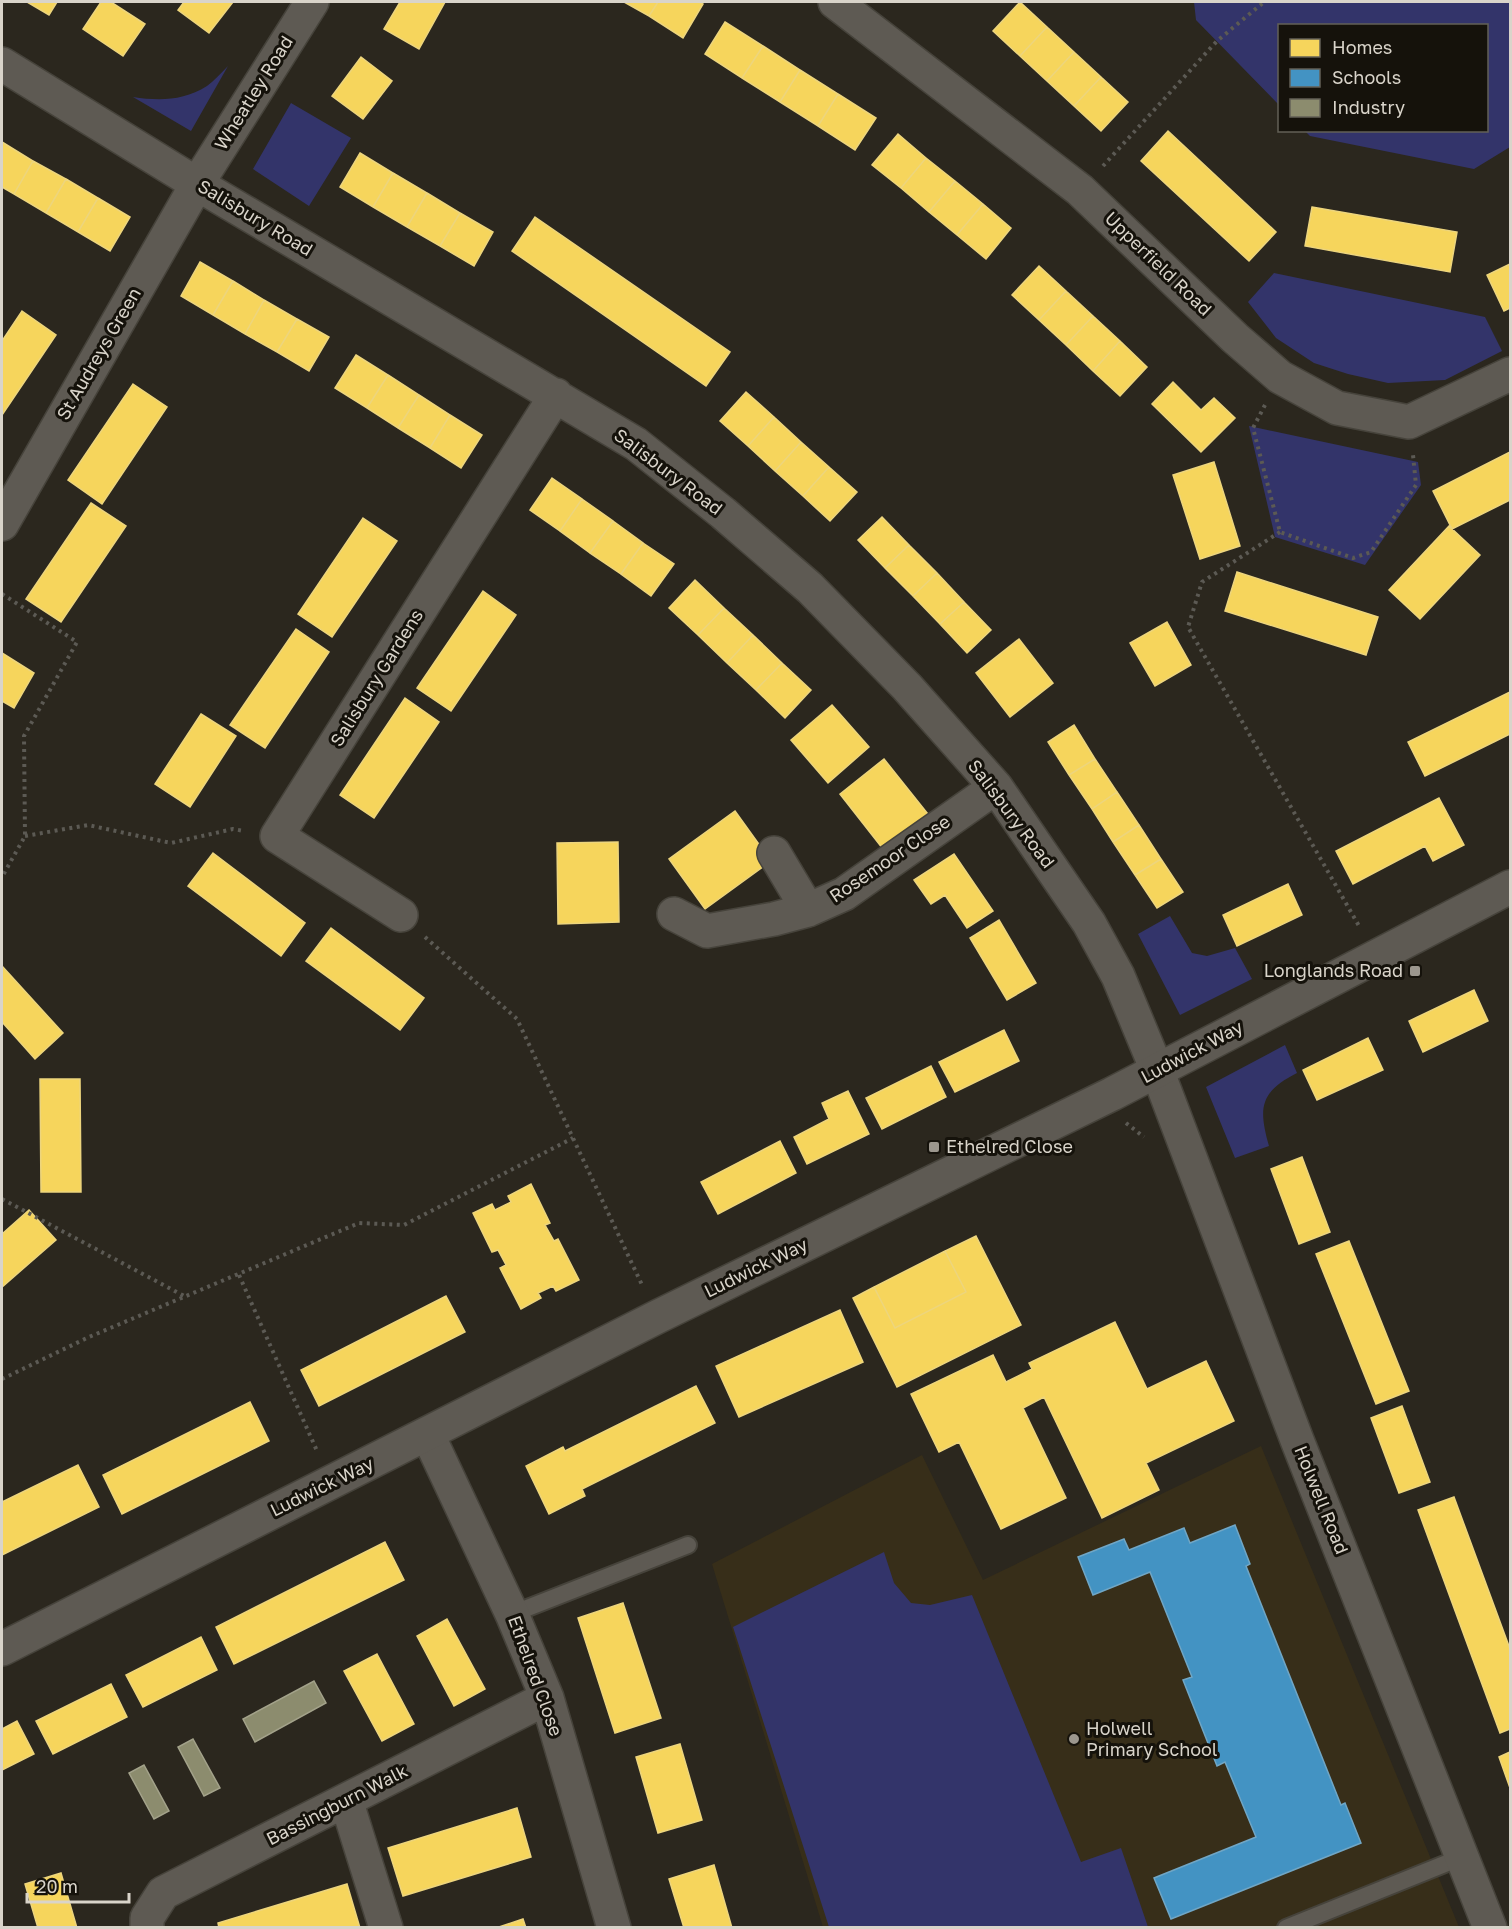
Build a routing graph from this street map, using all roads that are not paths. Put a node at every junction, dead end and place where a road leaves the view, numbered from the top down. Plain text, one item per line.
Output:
1 (312, 2) edge
2 (842, 3) edge
3 (2, 64) edge
4 (197, 184) junction
5 (1510, 374) edge
6 (556, 395) junction
7 (2, 524) edge
8 (996, 787) junction
9 (774, 853) dead end
10 (1510, 887) edge
11 (808, 910) junction
12 (674, 914) dead end
13 (401, 915) road end
14 (1157, 1070) junction
15 (428, 1435) junction
16 (688, 1545) dead end
17 (512, 1614) junction
18 (2, 1649) edge
19 (547, 1698) junction
20 (346, 1800) junction
21 (1462, 1857) junction
22 (147, 1928) edge
23 (386, 1928) edge
24 (614, 1928) edge
25 (1286, 1928) edge
26 (1490, 1928) edge

1 - 4 street, Wheatley Road
2 - 5 street, Upperfield Road
3 - 4 street, Salisbury Road
4 - 6 street, Salisbury Road
4 - 7 street, St Audreys Green
6 - 8 street, Salisbury Road
6 - 13 street, Salisbury Gardens
8 - 11 street, Rosemoor Close
8 - 14 street, Salisbury Road
9 - 11 street
10 - 14 street, Ludwick Way
11 - 12 street, Rosemoor Close
14 - 15 street, Ludwick Way
14 - 21 street, Holwell Road
15 - 17 street, Ethelred Close
15 - 18 street, Ludwick Way
16 - 17 lane
17 - 19 street, Ethelred Close
19 - 20 street, Bassingburn Walk
19 - 24 street, Ethelred Close
20 - 22 street, Bassingburn Walk
20 - 23 street
21 - 25 lane
21 - 26 street, Holwell Road

